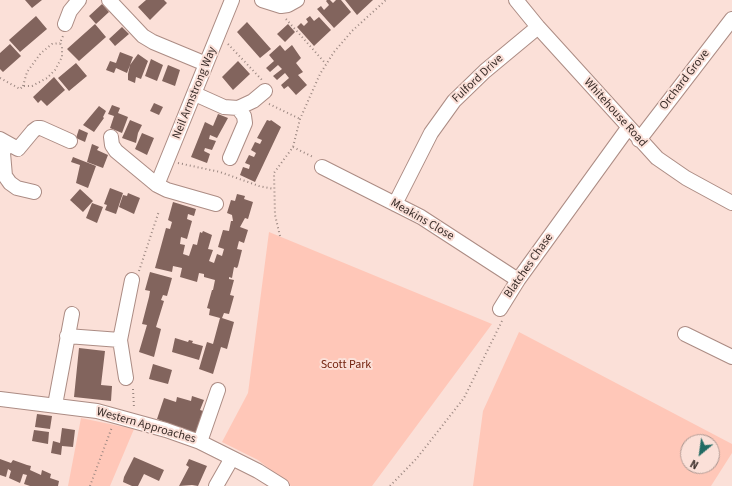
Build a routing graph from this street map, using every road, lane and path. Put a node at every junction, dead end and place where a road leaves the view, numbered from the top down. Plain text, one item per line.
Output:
1 (79, 0) edge
2 (109, 0) edge
3 (232, 0) edge
4 (262, 0) edge
5 (297, 0) edge
6 (386, 0) edge
7 (516, 0) edge
8 (284, 16) dead end
9 (732, 19) edge
10 (65, 24) dead end
11 (538, 27) junction
12 (227, 43) dead end
13 (206, 64) junction
14 (326, 64) junction
15 (0, 78) edge
16 (24, 86) junction
17 (265, 92) junction
18 (195, 94) junction
19 (238, 108) junction
20 (300, 118) junction
21 (628, 128) junction
22 (112, 137) dead end
23 (639, 140) junction
24 (70, 141) dead end
25 (8, 144) edge
26 (293, 147) junction
27 (230, 158) dead end
28 (178, 163) dead end
29 (322, 167) joint
30 (157, 185) junction
31 (274, 189) junction
32 (34, 192) dead end
33 (732, 203) edge
34 (216, 204) dead end
35 (395, 204) junction
36 (159, 211) dead end
37 (280, 236) dead end
38 (132, 280) joint
39 (518, 280) junction
40 (500, 309) joint
41 (72, 314) dead end
42 (685, 334) dead end
43 (67, 336) junction
44 (120, 340) junction
45 (732, 357) edge
46 (126, 378) joint
47 (218, 390) dead end
48 (0, 399) edge
49 (56, 405) junction
50 (116, 416) junction
51 (134, 420) junction
52 (200, 442) junction
53 (232, 458) junction
54 (90, 486) edge
55 (216, 486) edge
56 (282, 486) edge
57 (390, 486) edge

1 - 10 street
2 - 13 street
3 - 13 street, Neil Armstrong Way
4 - 5 street
6 - 14 path
7 - 11 street, Whitehouse Road
8 - 14 path
9 - 23 street, Orchard Grove
11 - 21 street, Whitehouse Road
11 - 35 street, Fulford Drive
12 - 17 path
13 - 18 street, Neil Armstrong Way
14 - 20 path
15 - 16 path
16 - 16 path
17 - 19 street
17 - 20 path
18 - 19 street
18 - 30 street, Neil Armstrong Way
19 - 27 street
20 - 26 path
21 - 23 street, Whitehouse Road
21 - 39 street, Blatches Chase
22 - 30 street
23 - 33 street, Whitehouse Road
24 - 25 street
25 - 32 street
26 - 29 path
26 - 31 path
28 - 31 path
29 - 35 street, Meakins Close
30 - 34 street
31 - 37 path
35 - 39 street, Meakins Close
36 - 38 path
38 - 44 street
39 - 40 street, Blatches Chase
40 - 57 path, Blatches Chase
41 - 43 street
42 - 45 street
43 - 44 street
43 - 49 street
44 - 46 street
46 - 51 path
47 - 52 street
48 - 49 street, Western Approaches
49 - 50 street, Western Approaches
50 - 51 street, Western Approaches
50 - 54 path
51 - 52 street, Western Approaches
52 - 53 street, Western Approaches
53 - 55 street
53 - 56 street, Western Approaches

